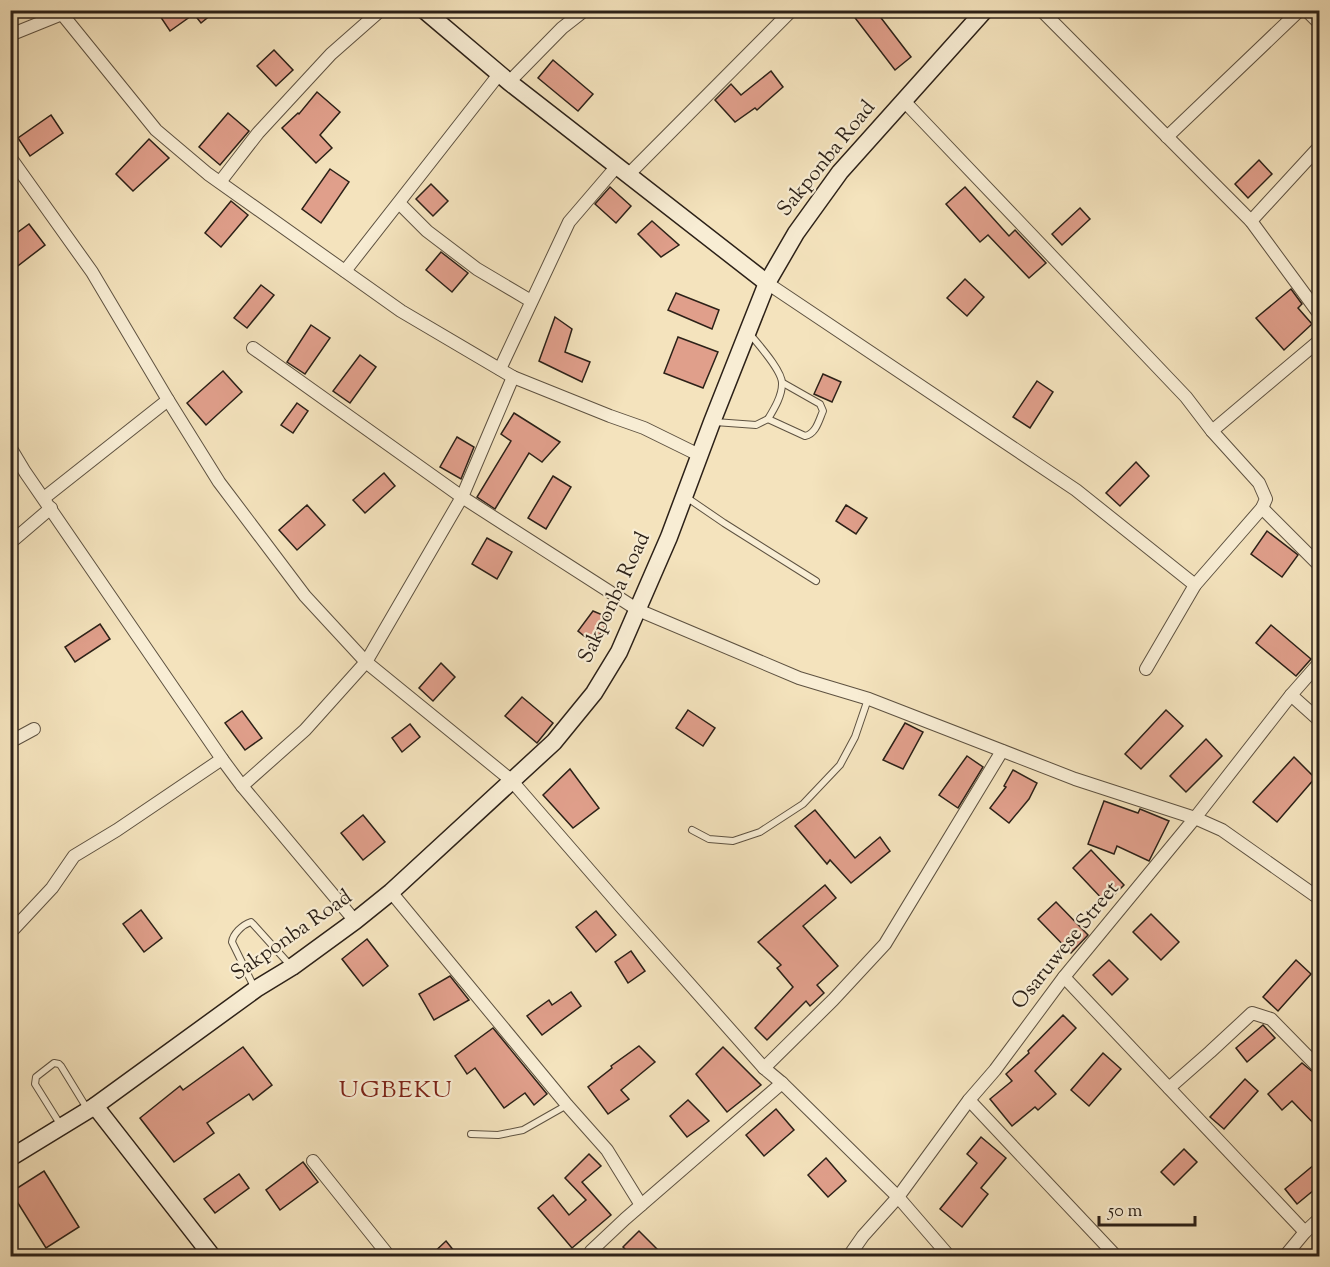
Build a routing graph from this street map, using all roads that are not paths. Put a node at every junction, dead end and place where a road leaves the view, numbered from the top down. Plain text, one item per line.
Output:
1 (381, 10) edge
2 (424, 10) edge
3 (585, 10) edge
4 (792, 10) edge
5 (985, 10) edge
6 (1300, 10) edge
7 (1306, 10) edge
8 (64, 12) edge
9 (1044, 12) edge
10 (1320, 24) edge
11 (10, 34) edge
12 (505, 78) junction
13 (904, 101) junction
14 (1167, 137) junction
15 (1320, 147) edge
16 (10, 157) edge
17 (623, 171) junction
18 (220, 182) junction
19 (399, 203) junction
20 (1251, 221) junction
21 (345, 271) junction
22 (767, 283) junction
23 (531, 301) junction
24 (1320, 315) edge
25 (748, 331) junction
26 (1320, 340) edge
27 (253, 348) dead end
28 (500, 369) junction
29 (513, 377) junction
30 (783, 383) junction
31 (168, 400) junction
32 (768, 419) junction
33 (712, 422) junction
34 (1212, 431) junction
35 (10, 447) edge
36 (699, 455) junction
37 (684, 496) junction
38 (462, 497) junction
39 (47, 503) junction
40 (1262, 508) junction
41 (10, 543) edge
42 (1320, 566) edge
43 (816, 581) dead end
44 (1195, 585) junction
45 (638, 610) junction
46 (366, 662) junction
47 (1320, 662) edge
48 (1146, 669) dead end
49 (1291, 695) junction
50 (869, 699) junction
51 (1320, 722) edge
52 (34, 729) dead end
53 (10, 742) edge
54 (1002, 751) junction
55 (222, 759) junction
56 (511, 780) junction
57 (242, 786) junction
58 (1196, 818) junction
59 (692, 830) dead end
60 (391, 892) junction
61 (1320, 899) edge
62 (355, 921) junction
63 (10, 933) edge
64 (292, 967) junction
65 (1064, 977) junction
66 (256, 989) junction
67 (764, 1068) junction
68 (1320, 1069) edge
69 (782, 1083) junction
70 (1169, 1088) junction
71 (969, 1100) junction
72 (567, 1105) junction
73 (92, 1108) junction
74 (61, 1126) junction
75 (471, 1134) dead end
76 (10, 1158) edge
77 (313, 1161) dead end
78 (898, 1197) junction
79 (641, 1205) junction
80 (1320, 1218) edge
81 (1305, 1232) junction
82 (212, 1257) edge
83 (389, 1257) edge
84 (589, 1257) edge
85 (849, 1257) edge
86 (949, 1257) edge
87 (1116, 1257) edge
88 (1285, 1257) edge

1 - 18 street
2 - 12 main road
3 - 12 street
4 - 17 street
5 - 13 main road, Sakponba Road
6 - 14 street
7 - 10 street
8 - 11 street
8 - 18 street
9 - 14 street
12 - 17 main road
12 - 19 street
13 - 22 main road, Sakponba Road
13 - 34 street
14 - 20 street
15 - 20 street
16 - 31 street
17 - 22 main road
17 - 23 street
18 - 21 street
19 - 21 street
19 - 23 street
20 - 24 street
21 - 28 street
22 - 25 main road, Sakponba Road
22 - 44 street
23 - 28 street
25 - 30 lane
25 - 33 main road, Sakponba Road
26 - 34 street
27 - 38 street
28 - 29 street
29 - 36 street
29 - 38 street
30 - 32 lane
30 - 32 lane
31 - 39 street
31 - 46 street
32 - 33 lane
33 - 36 main road, Sakponba Road
34 - 40 street
35 - 39 street
36 - 37 main road, Sakponba Road
37 - 43 lane
37 - 45 main road, Sakponba Road
38 - 45 street
38 - 46 street
39 - 41 street
39 - 55 street
40 - 42 street
40 - 44 street
44 - 48 street
45 - 50 street
45 - 56 main road, Sakponba Road
46 - 56 street
46 - 57 street
47 - 49 street, Osaruwese Street
49 - 51 street
49 - 58 street, Osaruwese Street
50 - 54 street
50 - 59 lane
52 - 53 street
54 - 58 street
54 - 67 street
55 - 57 street
55 - 63 street
56 - 60 main road, Sakponba Road
56 - 67 street
57 - 62 street
58 - 61 street
58 - 65 street, Osaruwese Street
60 - 62 main road, Sakponba Road
60 - 72 street
62 - 64 main road, Sakponba Road
64 - 66 main road, Sakponba Road
64 - 66 lane
65 - 70 street
65 - 71 street, Osaruwese Street
66 - 73 main road, Sakponba Road
67 - 69 street
68 - 70 street
69 - 78 street
69 - 79 street
70 - 81 street
71 - 78 street, Osaruwese Street
71 - 87 street
72 - 75 lane
72 - 79 street
73 - 74 main road, Sakponba Road
73 - 74 lane
73 - 82 main road
74 - 76 main road, Sakponba Road
77 - 83 street
78 - 85 street, Osaruwese Street
78 - 86 street
79 - 84 street
80 - 81 street
81 - 88 street

